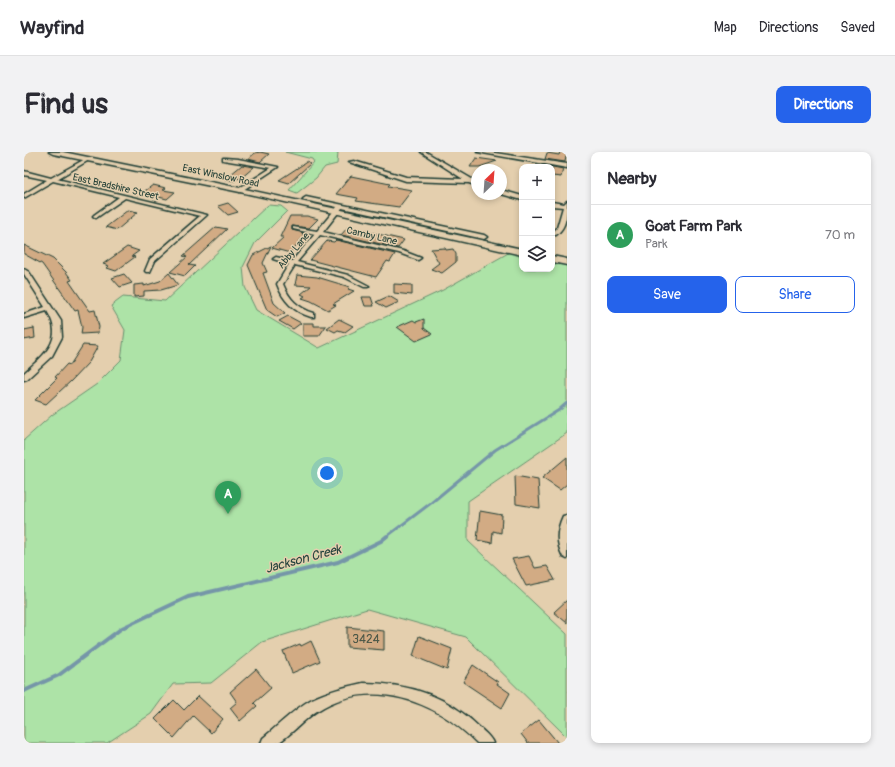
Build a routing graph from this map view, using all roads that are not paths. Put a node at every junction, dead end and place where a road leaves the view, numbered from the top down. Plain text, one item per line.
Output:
1 (53, 152) edge
2 (423, 152) edge
3 (479, 152) edge
4 (225, 159) dead end
5 (87, 160) junction
6 (352, 162) dead end
7 (567, 166) edge
8 (24, 173) edge
9 (52, 180) junction
10 (470, 181) joint
11 (240, 190) junction
12 (507, 194) edge
13 (24, 196) edge
14 (124, 197) junction
15 (519, 197) edge
16 (306, 199) dead end
17 (555, 204) edge
18 (567, 205) edge
19 (338, 209) junction
20 (96, 216) dead end
21 (295, 228) dead end
22 (320, 233) junction
23 (555, 233) edge
24 (484, 237) dead end
25 (519, 251) edge
26 (418, 258) dead end
27 (276, 259) dead end
28 (555, 260) edge
29 (294, 262) junction
30 (567, 262) edge
31 (24, 271) edge
32 (148, 271) dead end
33 (366, 286) dead end
34 (48, 308) junction
35 (311, 315) dead end
36 (24, 316) edge
37 (24, 377) edge
38 (567, 519) edge
39 (567, 554) edge
40 (268, 743) edge
41 (486, 743) edge

1 - 5 main road, East Winslow Road
2 - 10 street
3 - 7 street
4 - 11 street
5 - 9 street
5 - 11 main road, East Winslow Road
6 - 10 street
8 - 9 street, East Bradshire Street
9 - 13 street
9 - 14 street, East Bradshire Street
11 - 19 main road, East Winslow Road
12 - 15 street
14 - 20 street
14 - 32 street, East Bradshire Street
16 - 19 street, East Winslow Road
17 - 18 street
18 - 23 street
19 - 22 street, Abby Lane
19 - 24 street, East Winslow Road
19 - 25 main road, East Winslow Road
21 - 22 street, Camby Lane
22 - 26 street, Camby Lane
22 - 29 street, Abby Lane
27 - 29 street
28 - 30 main road
29 - 33 street
29 - 35 street, Abby Lane
31 - 34 street
34 - 36 street
34 - 37 street
38 - 39 street
40 - 41 street

